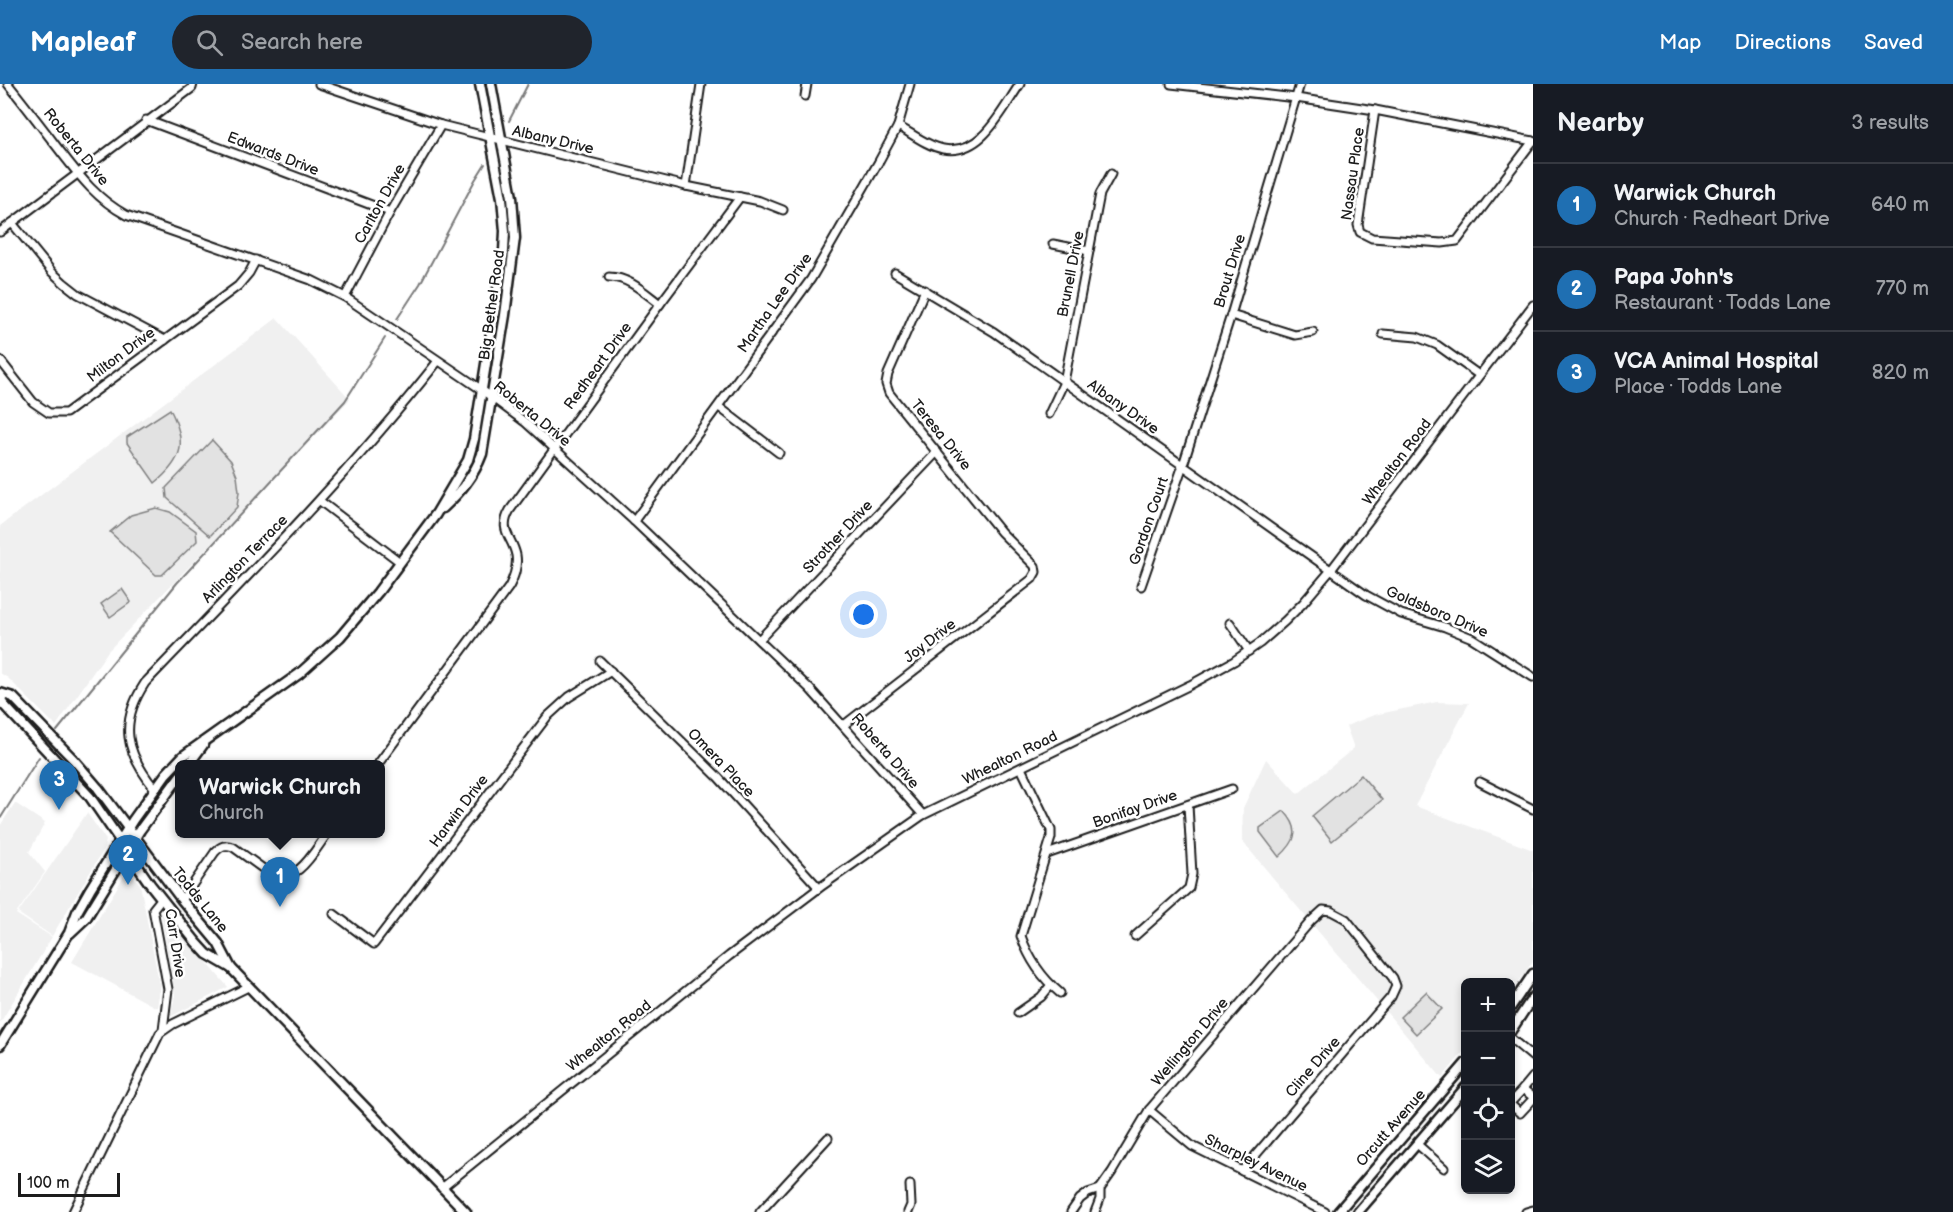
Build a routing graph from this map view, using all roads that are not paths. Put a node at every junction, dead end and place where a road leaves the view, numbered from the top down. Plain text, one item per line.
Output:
1 (9, 84) edge
2 (193, 84) edge
3 (319, 84) edge
4 (480, 84) edge
5 (491, 84) edge
6 (701, 84) edge
7 (807, 84) edge
8 (910, 84) edge
9 (1020, 84) edge
10 (1171, 84) edge
11 (1300, 84) edge
12 (805, 96) dead end
13 (1296, 98) junction
14 (1375, 110) junction
15 (146, 120) junction
16 (441, 126) junction
17 (898, 126) junction
18 (490, 139) junction
19 (501, 141) junction
20 (1533, 141) edge
21 (78, 173) junction
22 (1111, 174) dead end
23 (686, 186) junction
24 (740, 197) junction
25 (783, 210) dead end
26 (390, 212) junction
27 (12, 223) junction
28 (0, 232) edge
29 (1053, 244) dead end
30 (1089, 251) junction
31 (256, 260) junction
32 (502, 262) junction
33 (512, 264) junction
34 (895, 273) dead end
35 (609, 277) dead end
36 (925, 291) junction
37 (345, 297) junction
38 (660, 304) junction
39 (1532, 309) edge
40 (1231, 315) junction
41 (1313, 333) dead end
42 (1383, 334) dead end
43 (165, 339) junction
44 (0, 360) edge
45 (438, 361) junction
46 (1479, 375) junction
47 (1064, 382) junction
48 (482, 390) junction
49 (492, 397) junction
50 (719, 407) junction
51 (1049, 414) dead end
52 (555, 449) junction
53 (937, 452) junction
54 (778, 453) dead end
55 (1183, 465) junction
56 (320, 501) junction
57 (436, 514) junction
58 (634, 521) junction
59 (400, 562) junction
60 (1331, 570) junction
61 (1032, 579) joint
62 (1141, 586) dead end
63 (1230, 623) dead end
64 (759, 640) junction
65 (1249, 651) junction
66 (600, 661) dead end
67 (611, 671) junction
68 (1533, 677) edge
69 (0, 694) edge
70 (844, 725) junction
71 (204, 742) junction
72 (179, 760) edge
73 (192, 760) edge
74 (382, 760) edge
75 (175, 764) edge
76 (1021, 768) junction
77 (1480, 782) dead end
78 (175, 783) edge
79 (155, 789) junction
80 (1232, 789) dead end
81 (1188, 805) junction
82 (1533, 809) edge
83 (923, 815) junction
84 (128, 828) junction
85 (135, 838) junction
86 (324, 838) edge
87 (121, 841) junction
88 (127, 852) junction
89 (1047, 854) junction
90 (819, 888) junction
91 (161, 899) junction
92 (182, 900) junction
93 (333, 914) dead end
94 (1311, 921) joint
95 (69, 933) junction
96 (1135, 936) dead end
97 (231, 968) junction
98 (1533, 974) edge
99 (1051, 986) junction
100 (248, 987) junction
101 (1060, 993) dead end
102 (1533, 997) edge
103 (1515, 1001) edge
104 (1018, 1012) dead end
105 (1515, 1024) edge
106 (163, 1030) junction
107 (1515, 1042) edge
108 (0, 1046) edge
109 (1533, 1057) edge
110 (1461, 1069) edge
111 (1533, 1077) edge
112 (1523, 1089) junction
113 (1461, 1093) edge
114 (1515, 1098) edge
115 (1533, 1098) edge
116 (1515, 1108) edge
117 (1149, 1110) junction
118 (828, 1138) dead end
119 (1417, 1144) junction
120 (1444, 1168) dead end
121 (1242, 1171) junction
122 (910, 1185) dead end
123 (442, 1188) junction
124 (1100, 1189) junction
125 (1533, 1210) edge
126 (73, 1212) edge
127 (466, 1212) edge
128 (760, 1212) edge
129 (908, 1212) edge
130 (1071, 1212) edge
131 (1095, 1212) edge
132 (1325, 1212) edge
133 (1338, 1212) edge
134 (1358, 1212) edge
135 (1526, 1212) edge

1 - 21 street, Roberta Drive
2 - 15 street
3 - 16 street, Albany Drive
4 - 18 main road, Big Bethel Road
5 - 19 main road, Big Bethel Road
6 - 23 street
7 - 12 street
8 - 17 street, Martha Lee Drive
9 - 17 street
10 - 13 street
11 - 13 street, Brout Drive
13 - 14 street
13 - 40 street, Brout Drive
14 - 20 street
14 - 20 street, Nassau Place
15 - 21 street
15 - 26 street, Edwards Drive
16 - 18 street, Albany Drive
16 - 26 street, Carlton Drive
17 - 50 street, Martha Lee Drive
18 - 19 street, Albany Drive
18 - 32 main road, Big Bethel Road
19 - 23 street, Albany Drive
19 - 33 main road, Big Bethel Road
21 - 27 street
21 - 31 street, Roberta Drive
22 - 30 street, Brunell Drive
23 - 24 street, Albany Drive
24 - 25 street, Albany Drive
24 - 38 street, Redheart Drive
26 - 37 street, Carlton Drive
27 - 28 street
27 - 43 street
29 - 30 street
30 - 47 street, Brunell Drive
31 - 37 street, Roberta Drive
31 - 43 street, Milton Drive
32 - 33 main road
32 - 48 main road, Big Bethel Road
33 - 49 main road, Big Bethel Road
34 - 36 street, Albany Drive
35 - 38 street
36 - 47 street, Albany Drive
36 - 53 street, Teresa Drive
37 - 45 street, Roberta Drive
38 - 52 street, Redheart Drive
39 - 46 street, Whealton Road
40 - 41 street
40 - 55 street, Brout Drive
42 - 46 street
43 - 44 street, Milton Drive
45 - 48 street, Roberta Drive
45 - 56 street, Arlington Terrace
46 - 60 street, Whealton Road
47 - 51 street, Brunell Drive
47 - 55 street, Albany Drive
48 - 49 street, Roberta Drive
48 - 57 main road, Big Bethel Road
49 - 52 street, Roberta Drive
49 - 57 main road, Big Bethel Road
50 - 54 street
50 - 58 street, Martha Lee Drive
52 - 58 street, Roberta Drive
52 - 74 street, Redheart Drive
53 - 61 street, Teresa Drive
53 - 64 street, Strother Drive
55 - 60 street, Albany Drive
55 - 62 street, Gordon Court
56 - 59 street
56 - 79 street, Arlington Terrace
57 - 59 main road, Big Bethel Road
58 - 64 street, Roberta Drive
59 - 71 main road, Big Bethel Road
60 - 65 street, Whealton Road
60 - 68 street, Goldsboro Drive
61 - 70 street, Joy Drive
63 - 65 street
64 - 70 street, Roberta Drive
65 - 76 street, Whealton Road
66 - 67 street, Omera Place
67 - 90 street, Omera Place
67 - 93 street, Harwin Drive
69 - 84 main road, Todds Lane
69 - 87 main road, Todds Lane
70 - 83 street, Roberta Drive
71 - 72 main road, Big Bethel Road
71 - 73 main road, Big Bethel Road
75 - 79 main road, Big Bethel Road
76 - 83 street, Whealton Road
76 - 89 street
77 - 82 street
78 - 85 main road, Big Bethel Road
79 - 84 main road, Big Bethel Road
80 - 81 street, Bonifay Drive
81 - 89 street, Bonifay Drive
81 - 96 street
83 - 90 street, Whealton Road
84 - 85 main road, Todds Lane
84 - 87 main road, Big Bethel Road
85 - 88 main road, Big Bethel Road
85 - 92 main road, Todds Lane
86 - 92 street
87 - 88 main road, Todds Lane
87 - 95 main road, Big Bethel Road
88 - 91 main road, Todds Lane
88 - 95 main road, Big Bethel Road
89 - 99 street
90 - 123 street, Whealton Road
91 - 97 main road, Todds Lane
91 - 106 street, Carr Drive
92 - 97 main road, Todds Lane
94 - 117 street, Wellington Drive
94 - 121 street, Cline Drive
95 - 108 main road, Big Bethel Road
97 - 100 main road, Todds Lane
98 - 103 main road
99 - 101 street
99 - 104 street
100 - 106 street
100 - 123 main road, Todds Lane
102 - 105 main road
106 - 126 street
107 - 109 street
110 - 133 main road, Orcutt Avenue
111 - 112 street
112 - 114 street
112 - 115 street
113 - 119 main road, Orcutt Avenue
115 - 116 street
117 - 121 street, Sharpley Avenue
117 - 124 street, Wellington Drive
118 - 128 street
119 - 120 street
119 - 134 main road, Orcutt Avenue
121 - 132 street, Sharpley Avenue
122 - 129 street
123 - 127 main road, Todds Lane
124 - 130 street, Wellington Drive
124 - 131 street, Wellington Drive
125 - 135 street

